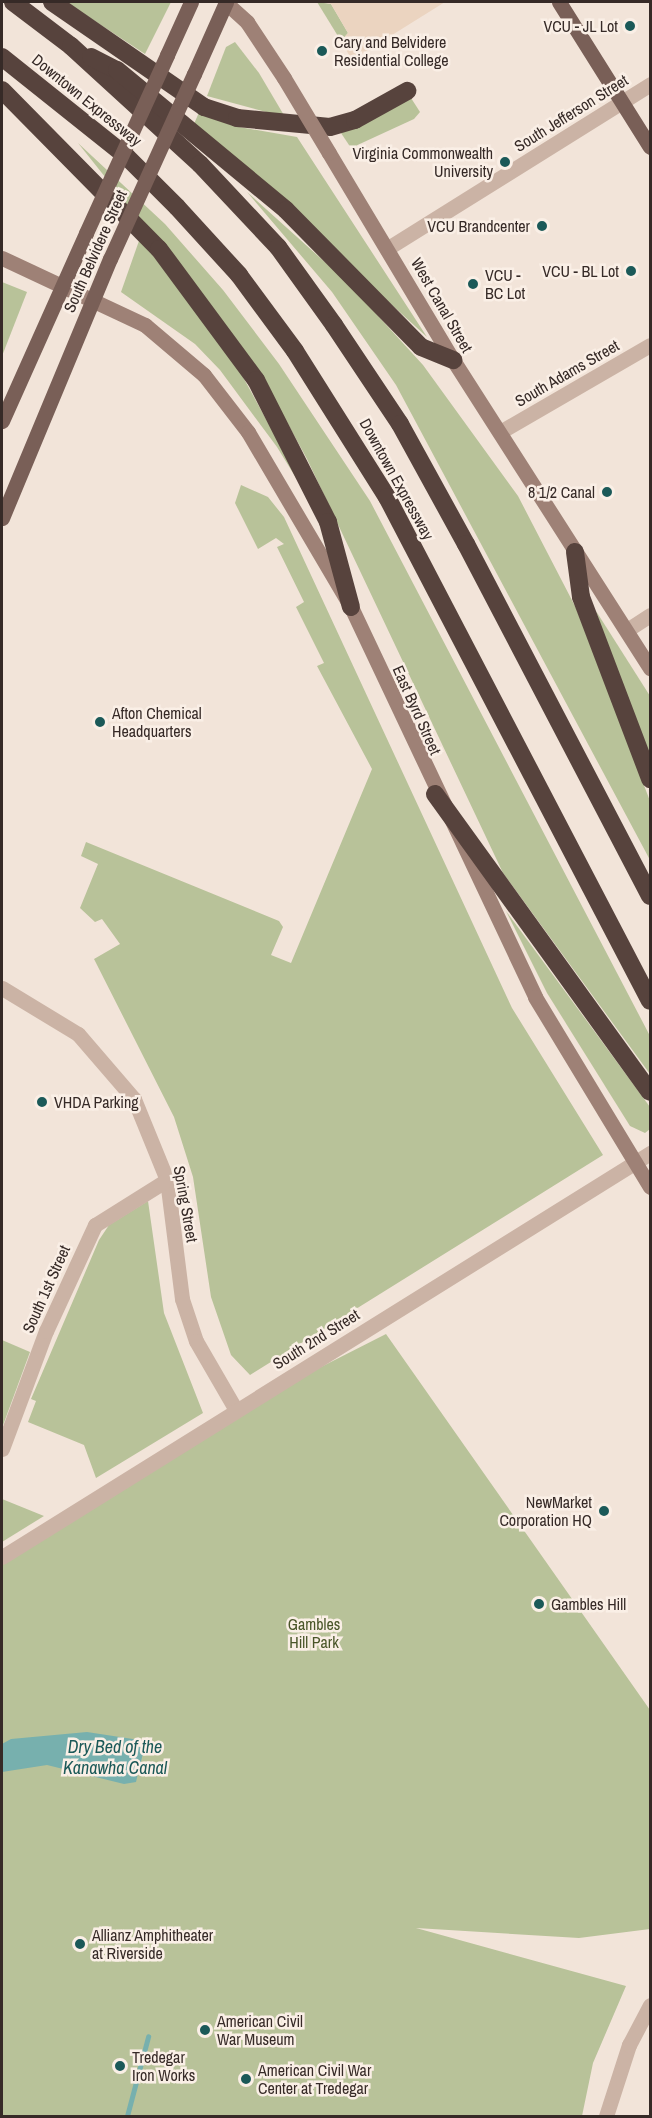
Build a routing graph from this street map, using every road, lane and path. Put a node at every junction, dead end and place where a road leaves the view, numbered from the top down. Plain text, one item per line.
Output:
1 (13, 2) edge
2 (52, 2) edge
3 (191, 2) edge
4 (226, 2) edge
5 (559, 2) edge
6 (71, 46) junction
7 (2, 57) edge
8 (651, 84) edge
9 (2, 90) edge
10 (406, 91) dead end
11 (622, 102) junction
12 (651, 147) edge
13 (388, 248) junction
14 (2, 258) edge
15 (61, 284) junction
16 (93, 299) junction
17 (651, 345) edge
18 (453, 360) junction
19 (2, 421) edge
20 (500, 432) junction
21 (2, 518) edge
22 (575, 552) junction
23 (351, 607) junction
24 (651, 615) edge
25 (627, 630) junction
26 (651, 668) edge
27 (651, 779) edge
28 (435, 794) junction
29 (651, 896) edge
30 (2, 988) edge
31 (651, 1001) edge
32 (651, 1092) edge
33 (651, 1153) edge
34 (635, 1162) junction
35 (167, 1179) junction
36 (651, 1187) edge
37 (236, 1410) junction
38 (2, 1449) edge
39 (2, 1557) edge
40 (651, 2005) edge
41 (606, 2116) edge

1 - 6 highway, Downtown Expressway
2 - 10 highway
3 - 15 main road, South Belvidere Street, bridge
4 - 13 main road, West Canal Street, bridge
4 - 16 main road, South Belvidere Street, bridge
5 - 11 main road
6 - 18 highway
6 - 29 highway, Downtown Expressway
7 - 31 highway, Downtown Expressway
8 - 11 street, South Jefferson Street
9 - 23 highway
11 - 12 main road
11 - 13 street, South Jefferson Street
13 - 18 main road, West Canal Street
14 - 15 main road, East Byrd Street
15 - 16 main road, East Byrd Street
15 - 19 main road, South Belvidere Street
16 - 21 main road, South Belvidere Street
16 - 23 main road, East Byrd Street
17 - 20 street, South Adams Street
18 - 20 main road, West Canal Street
20 - 22 main road, West Canal Street
22 - 25 main road, West Canal Street
22 - 27 highway
23 - 28 main road, East Byrd Street
24 - 25 street
25 - 26 main road, West Canal Street
28 - 32 highway
28 - 34 main road, East Byrd Street
30 - 35 street, Spring Street
33 - 34 street, South 2nd Street
34 - 36 main road, East Byrd Street
34 - 37 street, South 2nd Street
35 - 37 street, Spring Street
35 - 38 street, South 1st Street
37 - 39 street, South 2nd Street
40 - 41 street

